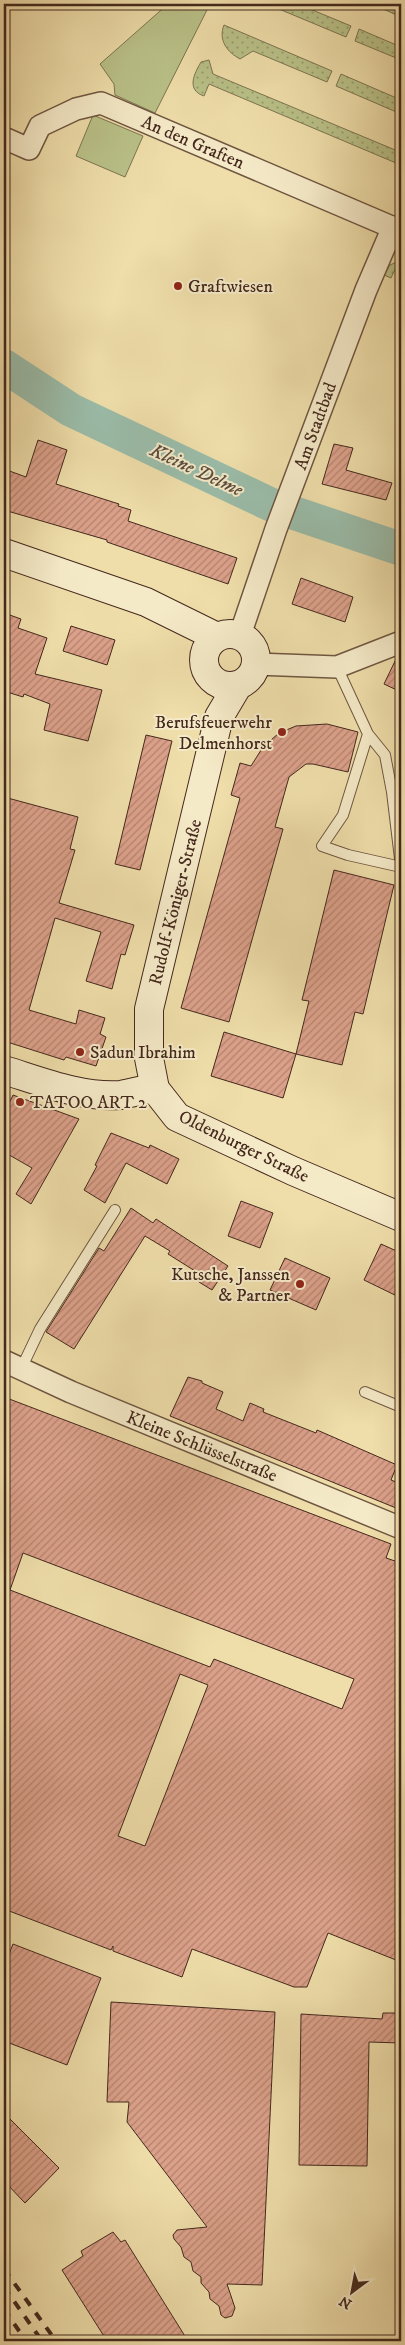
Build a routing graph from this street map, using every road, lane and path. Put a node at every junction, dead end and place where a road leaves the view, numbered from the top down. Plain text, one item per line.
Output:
1 (4, 138) edge
2 (397, 229) edge
3 (4, 553) edge
4 (221, 641) junction
5 (401, 642) edge
6 (256, 664) junction
7 (337, 666) junction
8 (210, 676) junction
9 (238, 685) junction
10 (219, 717) junction
11 (368, 734) junction
12 (4, 1070) edge
13 (155, 1089) junction
14 (115, 1210) dead end
15 (401, 1217) edge
16 (13, 1365) edge
17 (364, 1392) dead end
18 (401, 1407) edge
19 (401, 1528) edge

1 - 2 street, An den Graften
2 - 4 street, Am Stadtbad
3 - 4 main road
4 - 6 main road
4 - 8 main road
5 - 7 street
6 - 7 street
6 - 9 main road, Rudolf-Königer-Straße
7 - 11 lane
8 - 9 main road
8 - 10 main road
9 - 10 main road, Rudolf-Königer-Straße
10 - 13 main road, Rudolf-Königer-Straße
11 - 11 lane
12 - 13 main road
13 - 15 main road, Oldenburger Straße
14 - 16 lane
16 - 19 street, Kleine Schlüsselstraße
17 - 18 lane

